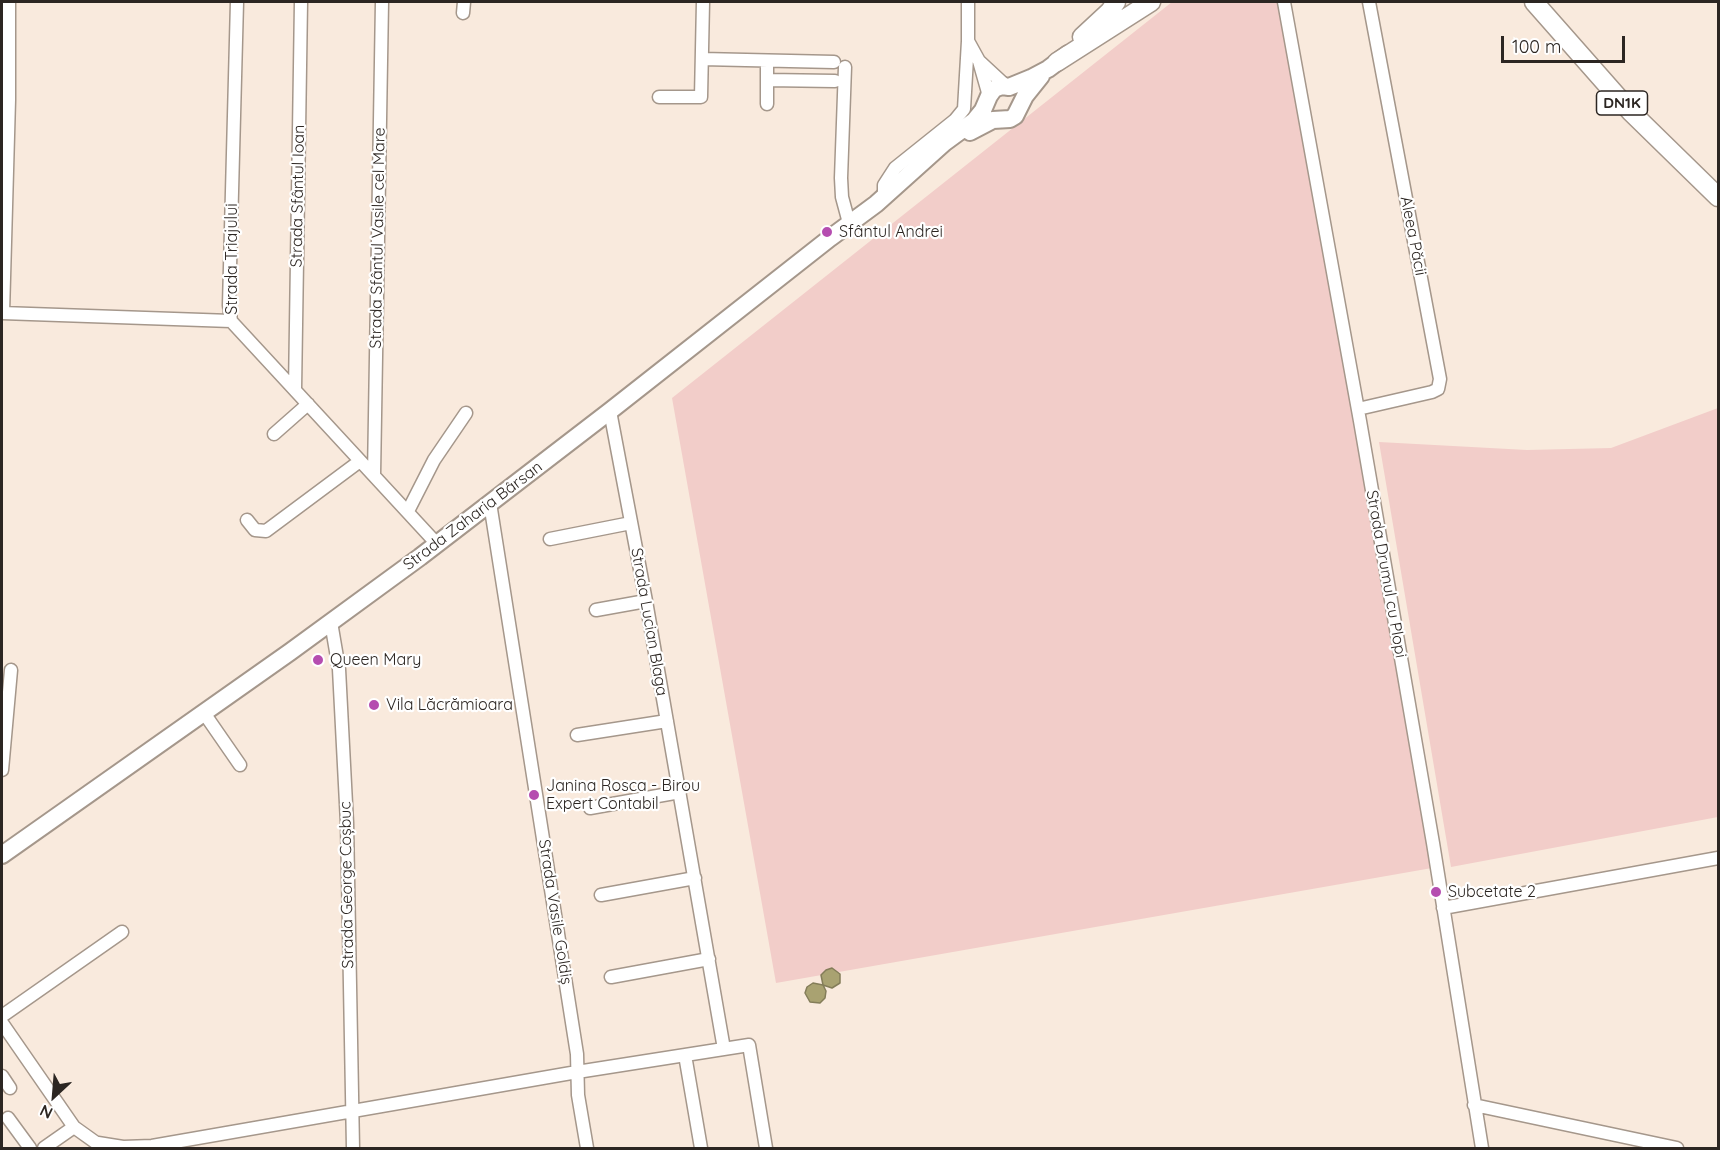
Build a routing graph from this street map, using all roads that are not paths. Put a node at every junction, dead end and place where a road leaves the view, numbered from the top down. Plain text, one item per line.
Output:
1 (9, 2) edge
2 (237, 2) edge
3 (302, 2) edge
4 (382, 2) edge
5 (703, 2) edge
6 (968, 2) edge
7 (1116, 2) edge
8 (1135, 2) edge
9 (1151, 2) edge
10 (1284, 2) edge
11 (1369, 2) edge
12 (1534, 2) edge
13 (1550, 2) edge
14 (968, 40) junction
15 (702, 59) junction
16 (767, 61) junction
17 (979, 61) junction
18 (1053, 65) junction
19 (767, 80) junction
20 (835, 81) dead end
21 (1007, 86) junction
22 (659, 97) dead end
23 (988, 99) junction
24 (1021, 102) junction
25 (767, 104) dead end
26 (999, 119) junction
27 (929, 157) junction
28 (1719, 183) edge
29 (1719, 197) edge
30 (884, 198) junction
31 (849, 223) junction
32 (2, 313) edge
33 (231, 321) junction
34 (295, 390) junction
35 (308, 404) junction
36 (1358, 409) junction
37 (610, 411) junction
38 (466, 413) dead end
39 (274, 434) dead end
40 (360, 461) junction
41 (374, 475) junction
42 (490, 503) junction
43 (408, 511) junction
44 (246, 520) dead end
45 (632, 524) junction
46 (550, 539) dead end
47 (437, 544) junction
48 (646, 601) junction
49 (596, 610) dead end
50 (331, 622) junction
51 (11, 670) dead end
52 (204, 712) junction
53 (667, 721) junction
54 (4, 732) edge
55 (577, 735) dead end
56 (240, 765) dead end
57 (2, 770) edge
58 (680, 792) junction
59 (590, 808) dead end
60 (2, 855) edge
61 (1719, 858) edge
62 (695, 878) junction
63 (601, 895) dead end
64 (1443, 908) junction
65 (122, 932) dead end
66 (709, 959) junction
67 (611, 977) dead end
68 (2, 1024) edge
69 (724, 1049) junction
70 (685, 1055) junction
71 (577, 1072) junction
72 (2, 1076) edge
73 (10, 1088) dead end
74 (1474, 1105) junction
75 (352, 1111) junction
76 (8, 1118) dead end
77 (74, 1126) junction
78 (101, 1146) edge
79 (30, 1149) edge
80 (44, 1149) edge
81 (352, 1149) edge
82 (587, 1149) edge
83 (701, 1149) edge
84 (766, 1149) edge
85 (1482, 1149) edge
86 (1677, 1149) edge

1 - 32 street
2 - 33 street, Strada Triajului
3 - 34 street, Strada Sfântul Ioan
4 - 41 street, Strada Sfântul Vasile cel Mare
5 - 15 street
6 - 14 street
7 - 18 highway
8 - 18 main road
9 - 18 highway
10 - 36 street, Strada Drumul cu Plopi
11 - 36 street, Aleea Păcii
12 - 29 highway, DN1K
13 - 28 highway, DN1K
14 - 17 street
14 - 30 street
15 - 16 street
15 - 22 street
16 - 19 street
16 - 31 street
17 - 21 street
17 - 23 street
18 - 21 main road
18 - 24 main road
19 - 20 street
19 - 25 street
21 - 23 main road
21 - 24 main road
23 - 26 main road
23 - 27 main road
24 - 26 main road
26 - 27 main road
27 - 30 main road, Strada Zaharia Bârsan
30 - 31 main road, Strada Zaharia Bârsan
31 - 37 main road, Strada Zaharia Bârsan
32 - 33 street
33 - 34 street, Strada Triajului
34 - 35 street, Strada Triajului
35 - 39 street
35 - 40 street, Strada Triajului
36 - 64 street, Strada Drumul cu Plopi
37 - 42 main road, Strada Zaharia Bârsan
37 - 45 street, Strada Lucian Blaga
38 - 43 street
40 - 41 street, Strada Triajului
40 - 44 street
41 - 43 street, Strada Triajului
42 - 47 main road, Strada Zaharia Bârsan
42 - 71 street, Strada Vasile Goldiș
43 - 47 street, Strada Triajului
45 - 46 street
45 - 48 street, Strada Lucian Blaga
47 - 50 main road, Strada Zaharia Bârsan
48 - 49 street
48 - 53 street, Strada Lucian Blaga
50 - 52 main road, Strada Zaharia Bârsan
50 - 75 street, Strada George Coșbuc
51 - 54 street
52 - 56 street
52 - 60 main road, Strada Zaharia Bârsan
53 - 55 street
53 - 58 street, Strada Lucian Blaga
54 - 57 street
58 - 59 street
58 - 62 street, Strada Lucian Blaga
61 - 64 street
62 - 63 street
62 - 66 street, Strada Lucian Blaga
64 - 74 street, Strada Drumul cu Plopi
65 - 68 street
66 - 67 street
66 - 69 street, Strada Lucian Blaga
68 - 77 street
69 - 70 street
69 - 84 street
70 - 71 street
70 - 83 street
71 - 75 street
71 - 82 street, Strada Vasile Goldiș
72 - 73 street
74 - 85 street, Strada Drumul cu Plopi
74 - 86 street
75 - 78 street
75 - 81 street, Strada George Coșbuc
76 - 79 street
77 - 78 street
77 - 80 street

